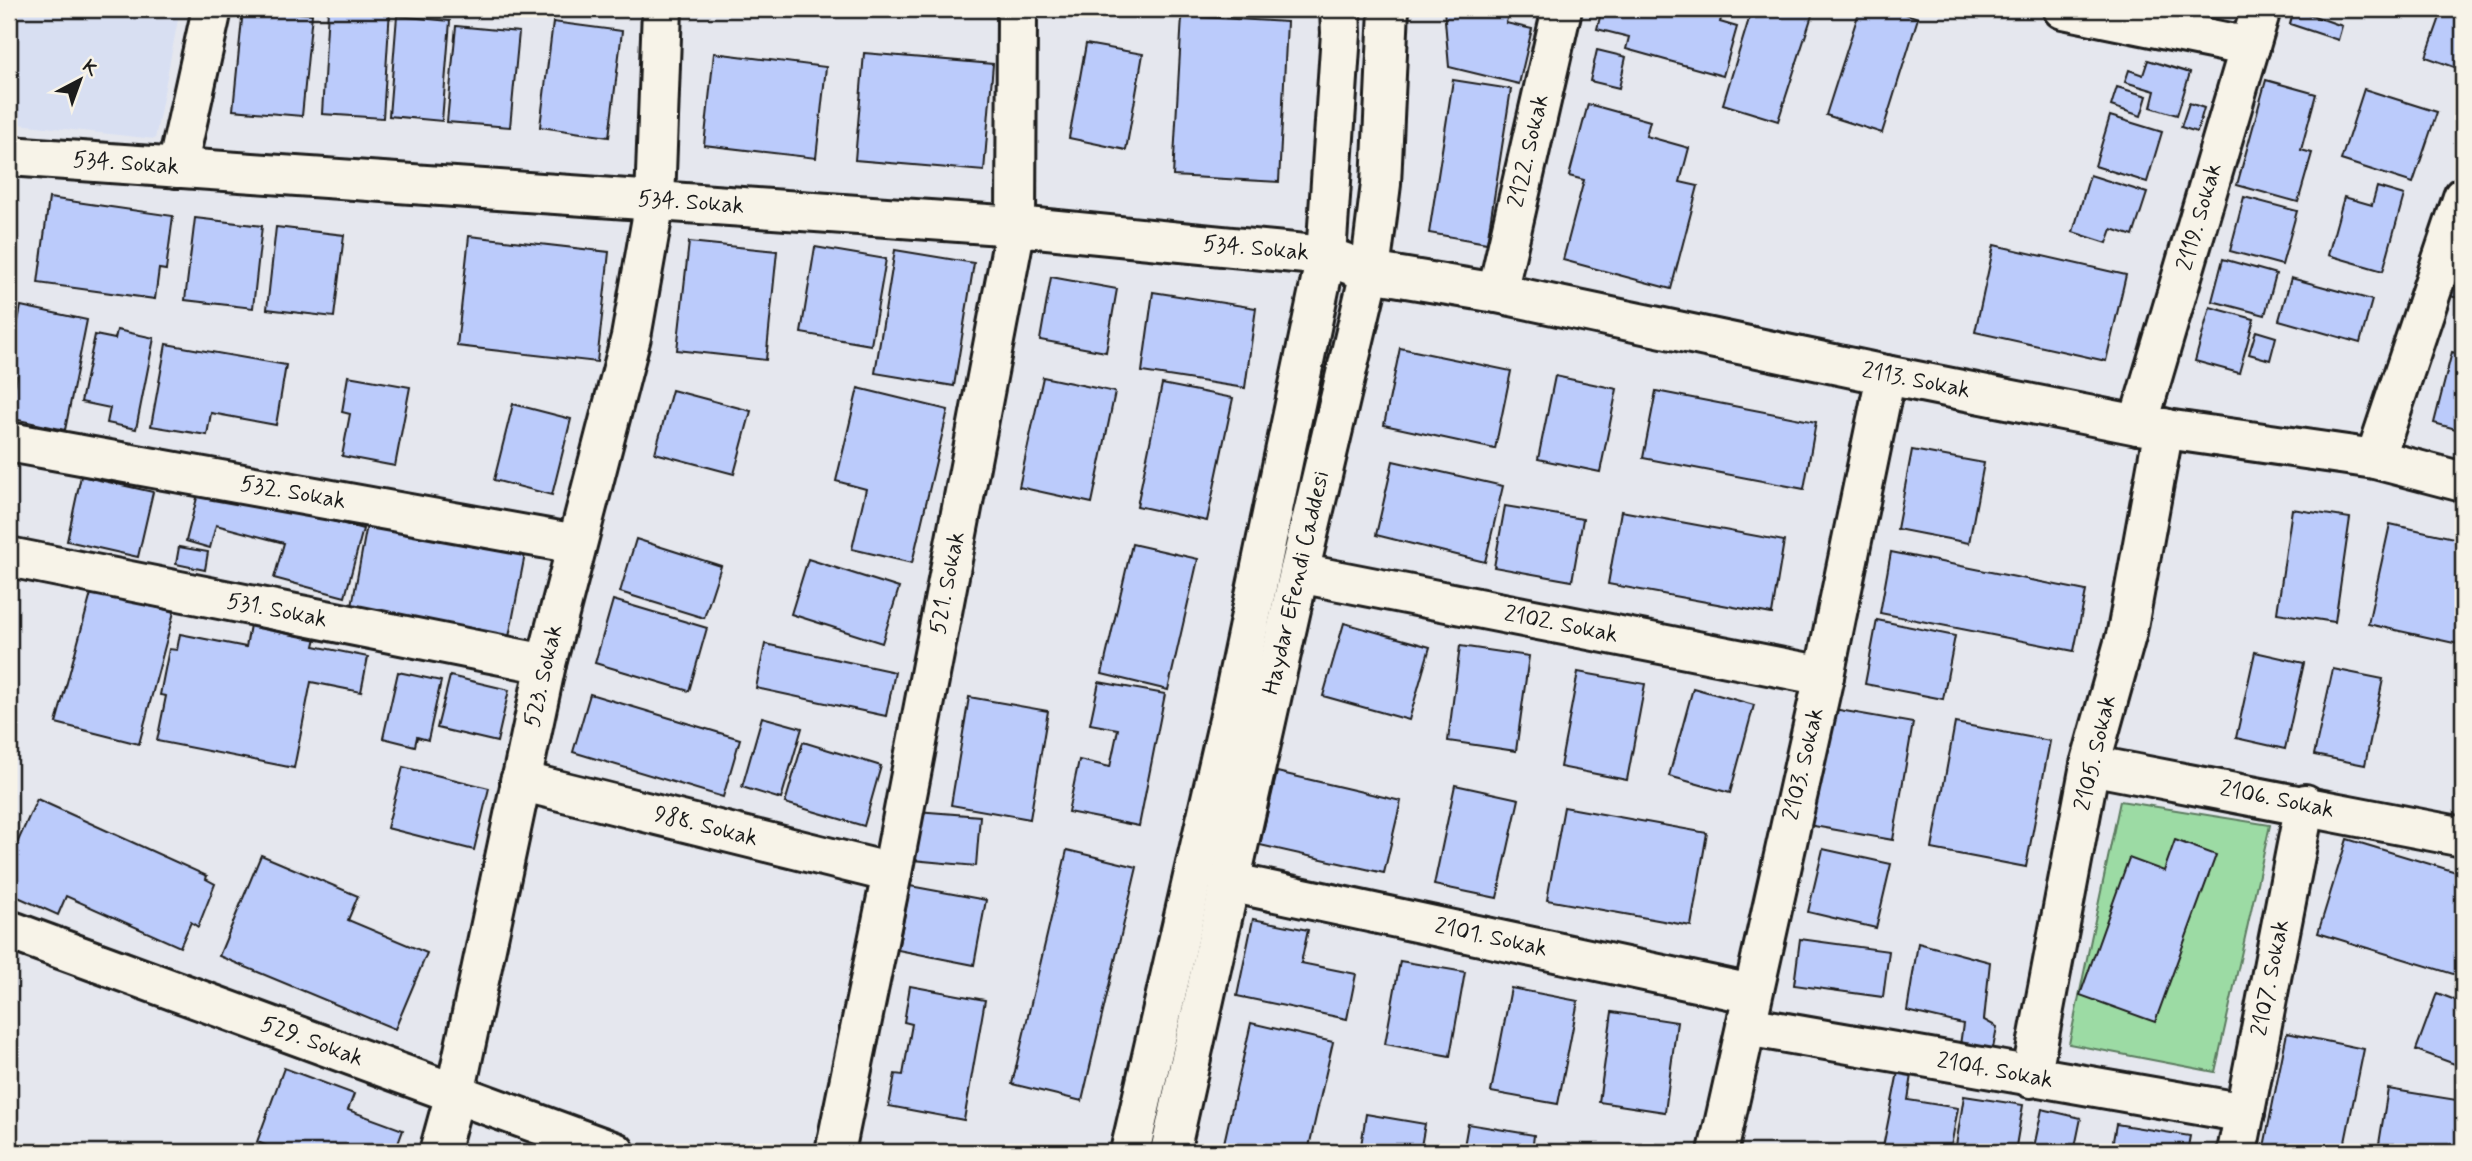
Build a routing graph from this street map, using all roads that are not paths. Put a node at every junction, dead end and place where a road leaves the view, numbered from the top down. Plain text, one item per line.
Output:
1 (212, 9) edge
2 (662, 9) edge
3 (1017, 9) edge
4 (1340, 9) edge
5 (1389, 9) edge
6 (1562, 9) edge
7 (2063, 9) edge
8 (2261, 9) edge
9 (2105, 13) edge
10 (2250, 47) junction
11 (11, 168) edge
12 (177, 168) junction
13 (655, 201) junction
14 (2462, 206) edge
15 (1016, 226) junction
16 (1326, 256) junction
17 (1370, 272) junction
18 (1497, 293) junction
19 (1886, 375) junction
20 (2151, 426) junction
21 (9, 442) edge
22 (2375, 459) junction
23 (2463, 482) edge
24 (576, 544) junction
25 (9, 557) edge
26 (1299, 573) junction
27 (546, 664) junction
28 (1824, 676) junction
29 (2090, 765) junction
30 (520, 781) junction
31 (2305, 804) junction
32 (2463, 837) edge
33 (892, 873) junction
34 (1229, 882) junction
35 (9, 930) edge
36 (1749, 1010) junction
37 (2031, 1078) junction
38 (455, 1094) junction
39 (2245, 1113) junction
40 (439, 1152) edge
41 (615, 1152) edge
42 (835, 1152) edge
43 (1130, 1152) edge
44 (1170, 1152) edge
45 (1718, 1152) edge
46 (2237, 1152) edge

1 - 12 street
2 - 13 street, 523. Sokak
3 - 15 street, 521. Sokak
4 - 16 street, Haydar Efendi Caddesi
5 - 17 street, Haydar Efendi Caddesi
6 - 18 street, 2122. Sokak
7 - 9 street
8 - 10 street, 2119. Sokak
9 - 10 street
10 - 20 street, 2119. Sokak
11 - 12 street, 534. Sokak
12 - 13 street, 534. Sokak
13 - 15 street, 534. Sokak
13 - 24 street, 523. Sokak
14 - 22 street
15 - 16 street, 534. Sokak
15 - 33 street, 521. Sokak
16 - 17 street, 534. Sokak
16 - 43 street, Haydar Efendi Caddesi
17 - 18 street, 2113. Sokak
17 - 26 street, Haydar Efendi Caddesi
18 - 19 street, 2113. Sokak
19 - 20 street, 2113. Sokak
19 - 28 street, 2103. Sokak
20 - 22 street, 2113. Sokak
20 - 29 street, 2105. Sokak
21 - 24 street, 532. Sokak
22 - 23 street, 2113. Sokak
24 - 27 street, 523. Sokak
25 - 27 street, 531. Sokak
26 - 28 street, 2102. Sokak
26 - 34 street, Haydar Efendi Caddesi
27 - 30 street, 523. Sokak
28 - 36 street, 2103. Sokak
29 - 31 street, 2106. Sokak
29 - 37 street, 2105. Sokak
30 - 33 street, 988. Sokak
30 - 38 street, 523. Sokak
31 - 32 street, 2106. Sokak
31 - 39 street, 2107. Sokak
33 - 42 street, 521. Sokak
34 - 36 street, 2101. Sokak
34 - 44 street, Haydar Efendi Caddesi
35 - 38 street, 529. Sokak
36 - 37 street, 2104. Sokak
36 - 45 street, 2103. Sokak
37 - 39 street, 2104. Sokak
38 - 40 street, 523. Sokak
38 - 41 street, 529. Sokak
39 - 46 street, 2107. Sokak

